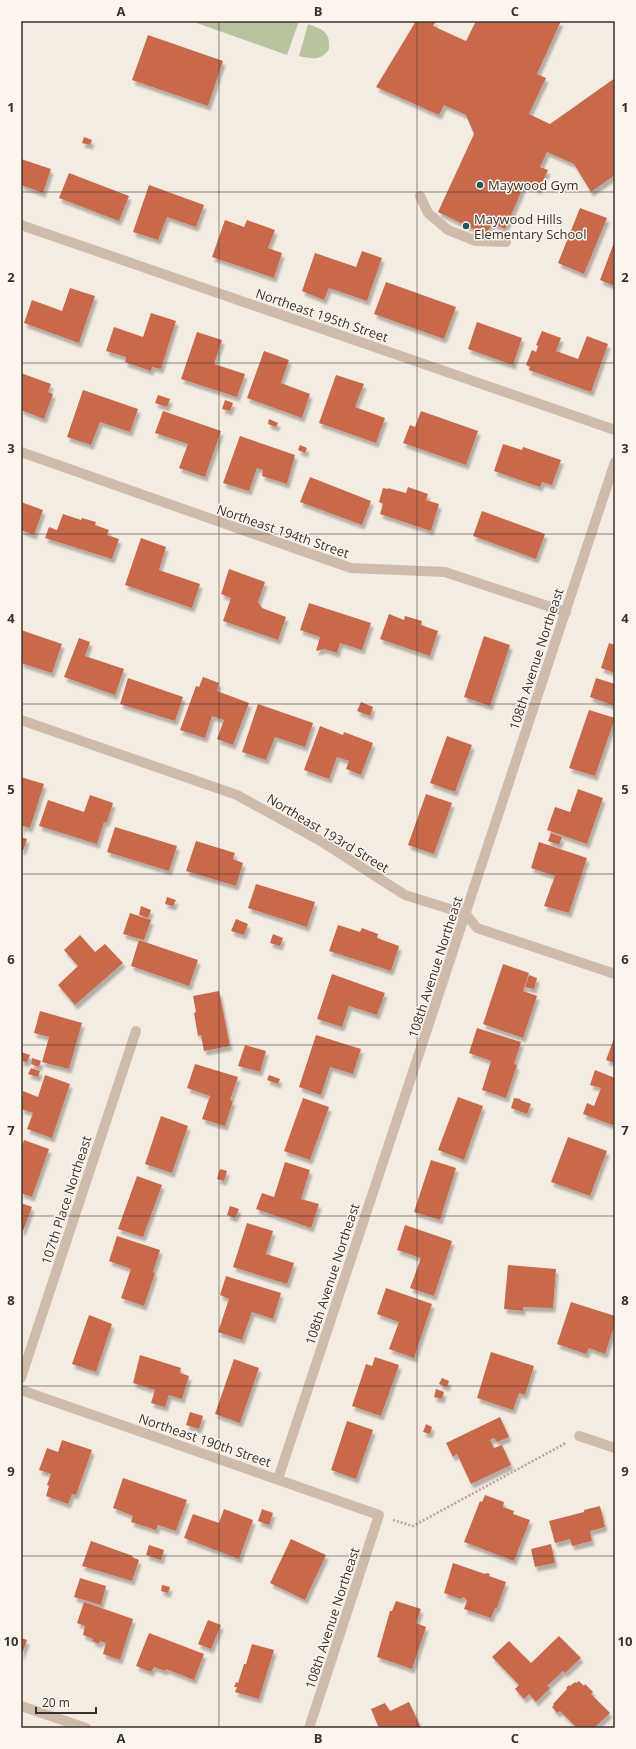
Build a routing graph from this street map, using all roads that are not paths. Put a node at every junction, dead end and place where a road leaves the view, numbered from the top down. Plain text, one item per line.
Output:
1 (420, 196) dead end
2 (21, 225) edge
3 (506, 242) dead end
4 (615, 430) edge
5 (21, 452) edge
6 (615, 462) edge
7 (566, 612) junction
8 (21, 720) edge
9 (466, 914) junction
10 (615, 974) edge
11 (136, 1031) dead end
12 (21, 1378) edge
13 (21, 1390) edge
14 (579, 1436) road end
15 (615, 1448) edge
16 (278, 1479) junction
17 (379, 1515) joint
18 (21, 1706) edge
19 (86, 1728) edge
20 (309, 1728) edge

1 - 3 street
2 - 4 street, Northeast 195th Street
5 - 7 street, Northeast 194th Street
6 - 7 street, 108th Avenue Northeast
7 - 9 street, 108th Avenue Northeast
8 - 9 street, Northeast 193rd Street
9 - 10 street
9 - 16 street, 108th Avenue Northeast
11 - 12 street, 107th Place Northeast
13 - 16 street, Northeast 190th Street
14 - 15 street
16 - 17 street, Northeast 190th Street
17 - 20 street, 108th Avenue Northeast
18 - 19 street

